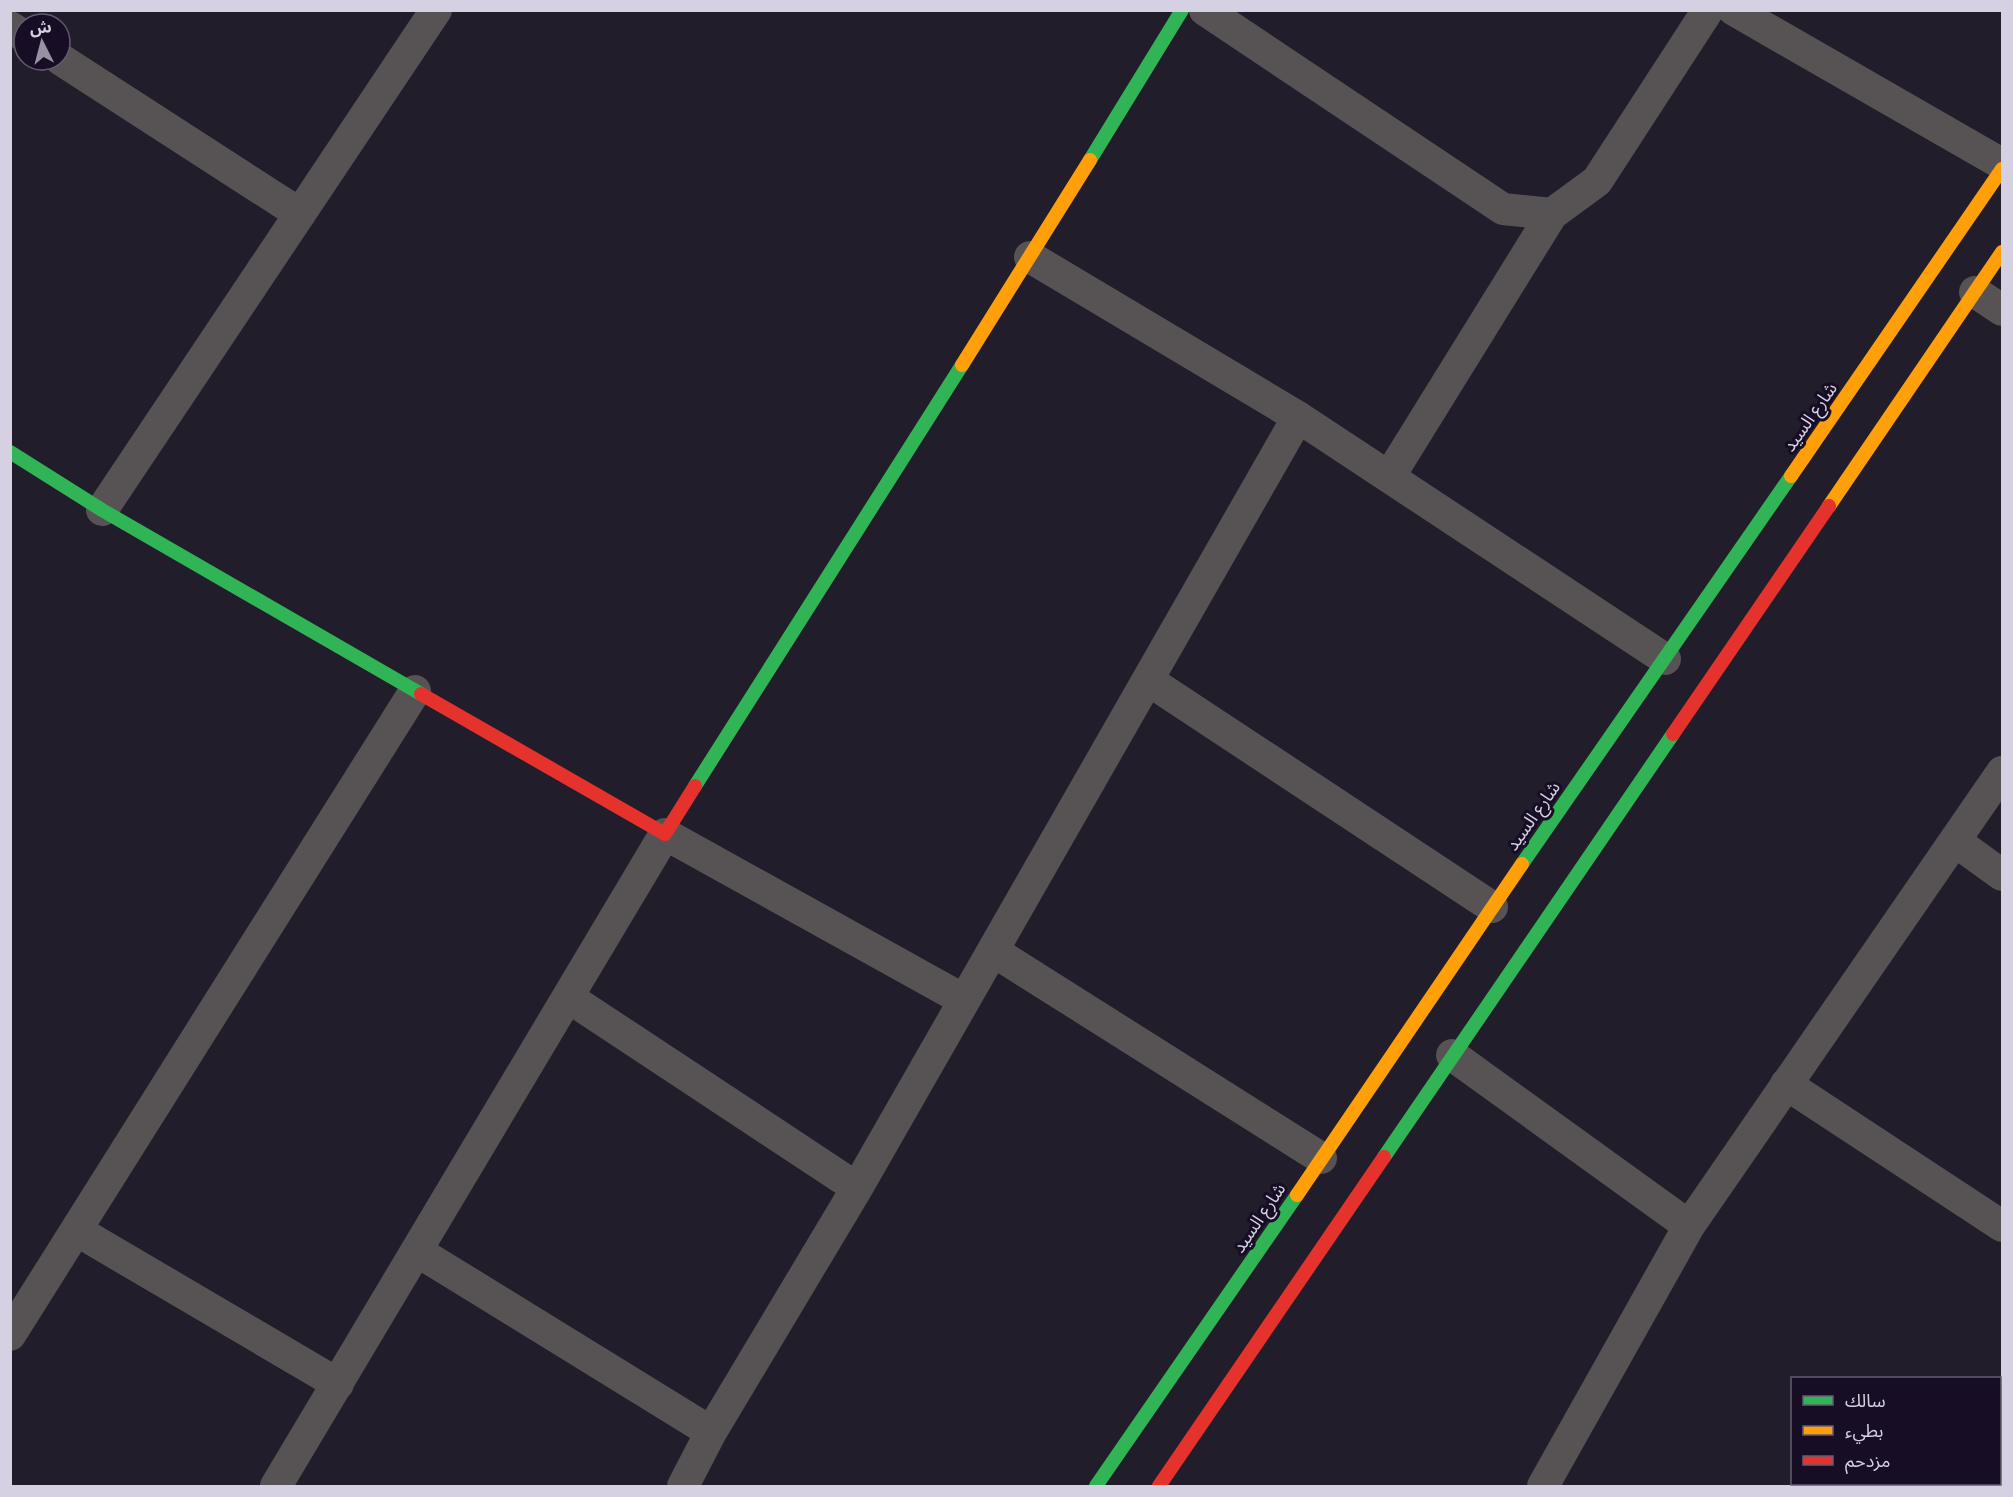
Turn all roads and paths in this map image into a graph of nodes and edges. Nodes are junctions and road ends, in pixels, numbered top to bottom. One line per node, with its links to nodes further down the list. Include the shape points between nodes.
1 (436, 10): 8 (street)
2 (1182, 10): 11 (street)
3 (1205, 10): 9 (street, via 1503,209)
4 (1708, 10): 9 (street, via 1597,181)
5 (1734, 10): 7 (street)
6 (72, 67): 8 (street)
7 (2002, 166): 18 (street, شارع السيد)
8 (300, 214): 17 (street)
9 (1552, 214): 16 (street)
10 (2002, 252): 12 (street)
11 (1030, 257): 14 (street); 22 (street)
12 (1975, 292): 13 (street); 29 (street)
13 (2002, 310)
14 (1298, 417): 16 (street); 19 (street)
15 (10, 452): 17 (street)
16 (1389, 477): 18 (street)
17 (102, 510): 20 (street)
18 (1665, 659): 25 (street, شارع السيد)
19 (1148, 680): 25 (street); 26 (street)
20 (415, 691): 22 (street); 35 (street)
21 (2002, 772): 23 (street)
22 (664, 834): 27 (street); 28 (street)
23 (1955, 841): 24 (street); 30 (street)
24 (2002, 875)
25 (1492, 907): 31 (street, شارع السيد)
26 (993, 951): 28 (street); 31 (street)
27 (568, 997): 32 (street); 36 (street)
28 (964, 1000): 32 (street)
29 (1452, 1055): 33 (street); 43 (street, via 1317,1244)
30 (1786, 1084): 33 (street); 34 (street)
31 (1321, 1158): 42 (street, شارع السيد, via 1284,1222)
32 (857, 1188): 39 (street)
33 (1689, 1226): 44 (street)
34 (2002, 1226)
35 (76, 1230): 37 (street); 38 (street)
36 (417, 1251): 38 (street); 39 (street)
37 (10, 1335)
38 (338, 1384): 40 (street)
39 (711, 1432): 41 (street)
40 (276, 1486)
41 (682, 1486)
42 (1096, 1486)
43 (1159, 1486)
44 (1543, 1486)

